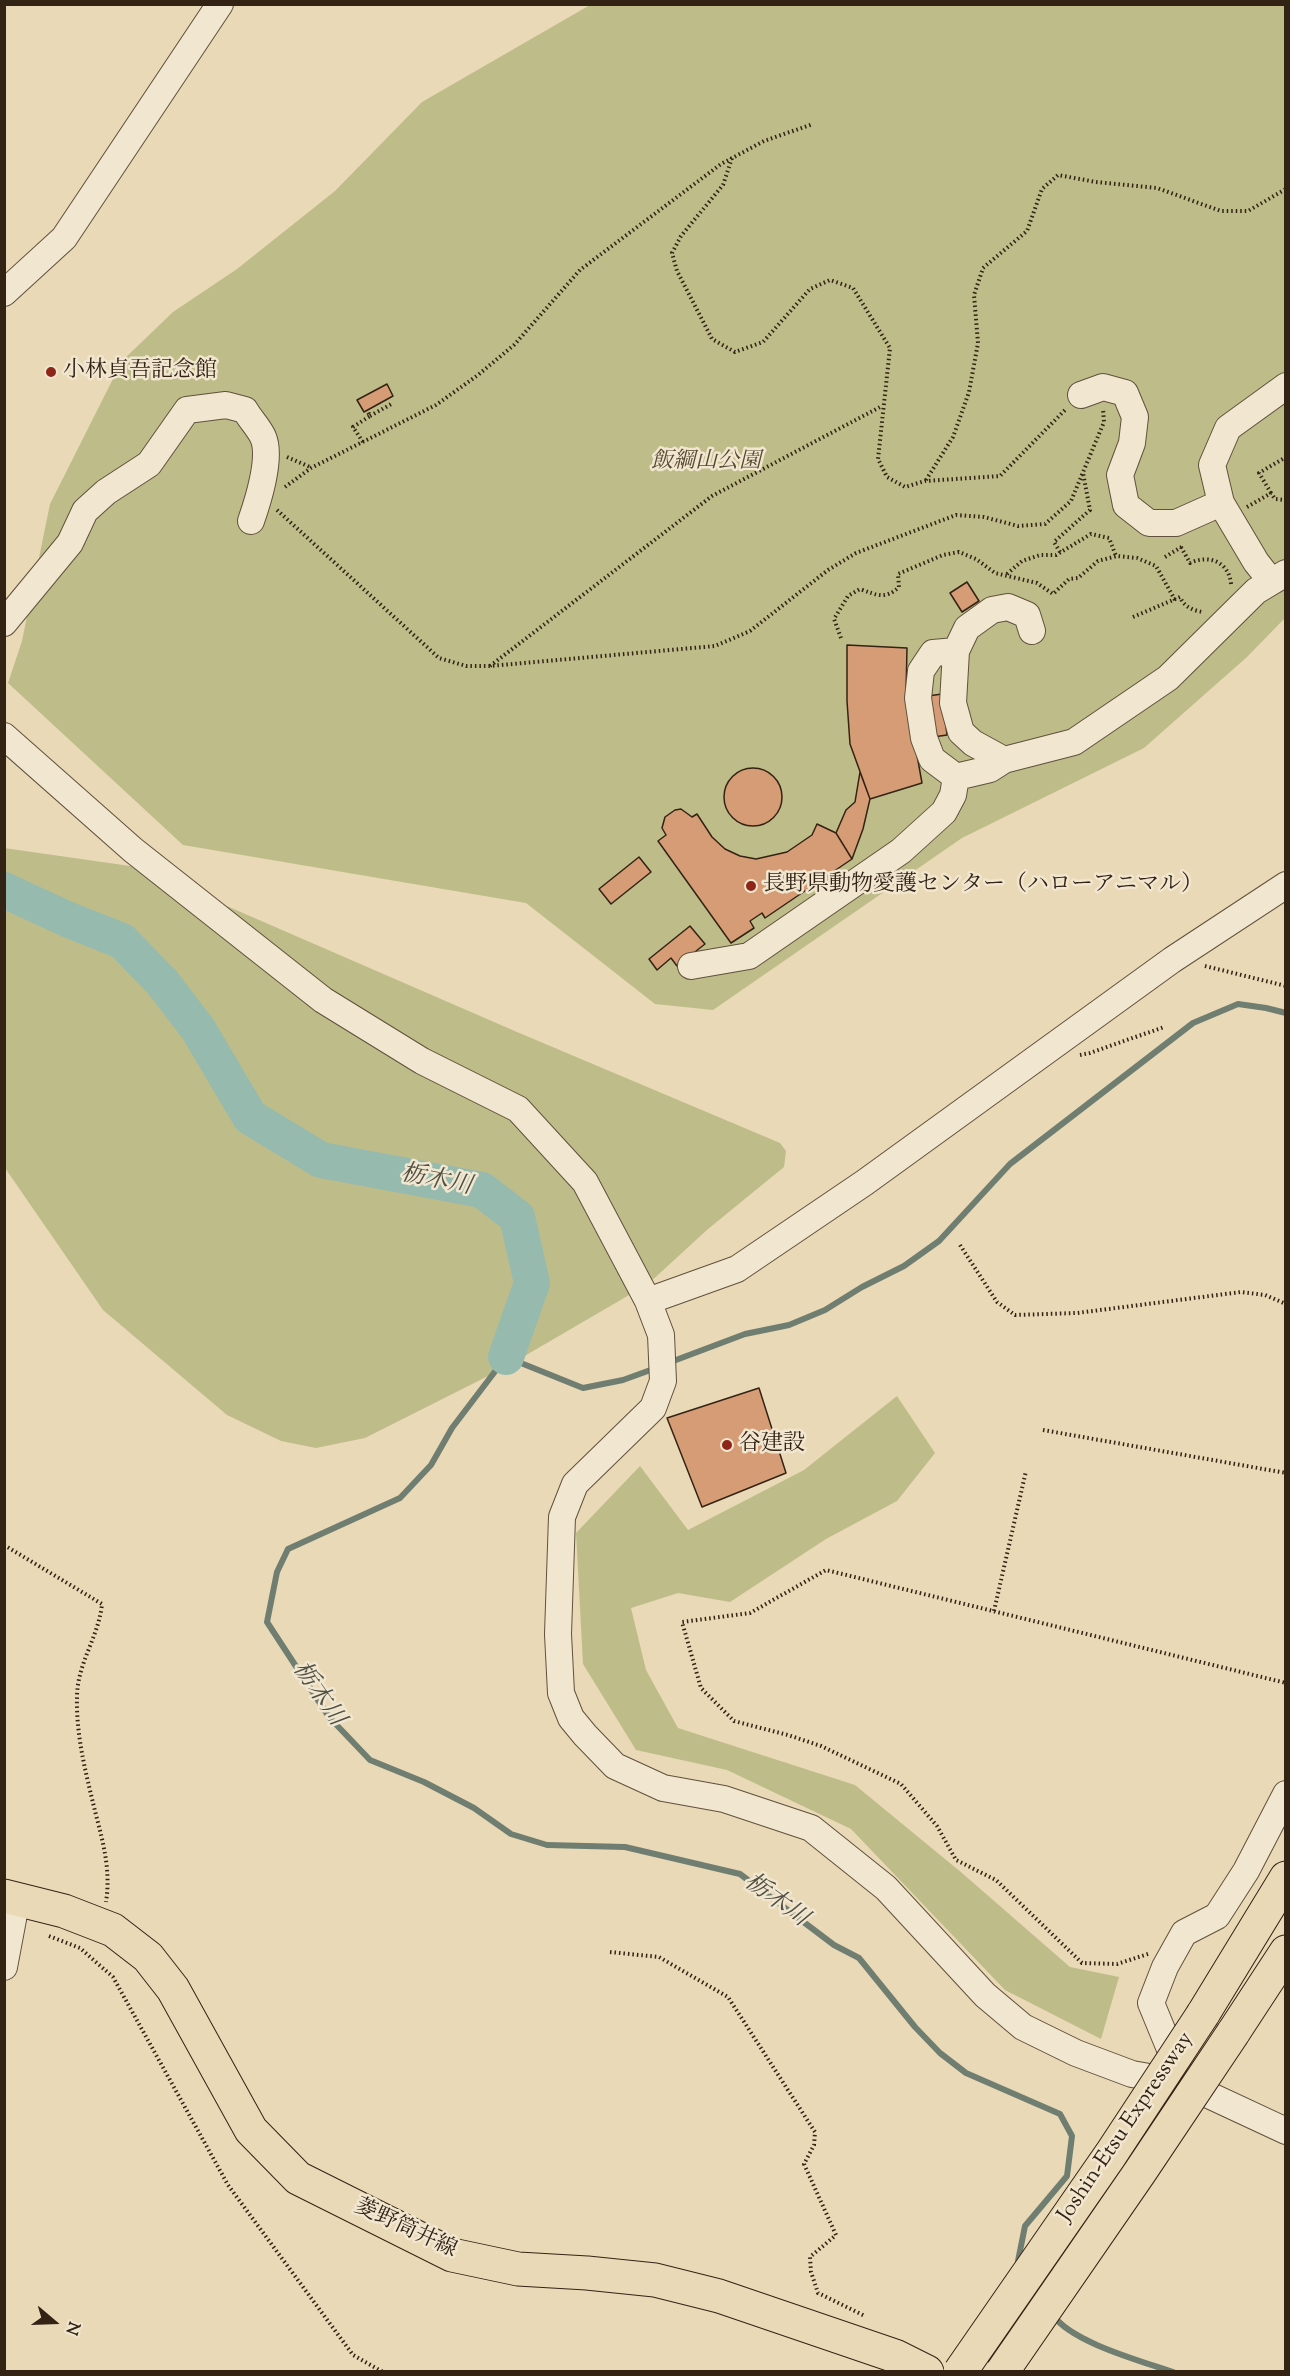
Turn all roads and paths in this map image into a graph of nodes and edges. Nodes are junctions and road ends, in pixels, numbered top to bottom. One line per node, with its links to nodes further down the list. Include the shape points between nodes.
1 (220, 4): 5 (street, via 64,238)
2 (813, 124): 3 (path, via 764,141)
3 (732, 158): 9 (path, via 723,185 672,253 677,271 712,339 735,352 763,342 810,289 830,280 853,288 890,348); 12 (path, via 580,270 514,345 478,375 436,405)
4 (1286, 189): 15 (path, via 1248,211 1221,211 1158,188 1058,175 1042,189 1027,231 982,268 974,295 978,343 969,392 953,437)
5 (4, 293)
6 (1286, 386): 20 (street, via 1228,428 1212,465)
7 (1092, 391): 14 (path, via 1104,422); 15 (path, via 1000,476); 20 (street, via 1125,393 1135,417 1132,443 1120,475 1126,505 1149,523 1176,523)
8 (393, 403): 11 (path)
9 (883, 405): 15 (path, via 878,459 887,477 905,487); 36 (path, via 712,496)
10 (367, 410): 11 (path)
11 (370, 416): 12 (path, via 353,427)
12 (363, 442): 16 (path, via 311,468)
13 (1286, 458): 17 (path, via 1259,473)
14 (1083, 472): 24 (path, via 1090,510 1054,542); 36 (path, via 1071,501 1045,524 1018,526 956,515 856,553 750,631 715,646)
15 (925, 481)
16 (284, 487)
17 (1271, 493): 18 (path); 19 (path, via 1275,499)
18 (1259, 499)
19 (1286, 500)
20 (1221, 503): 27 (street, via 1256,562)
21 (275, 508): 36 (path, via 439,658 466,666)
22 (251, 520): 32 (street, via 265,467 264,438 244,410 226,405 187,411 149,464 85,511 70,543)
23 (1181, 547): 28 (path, via 1190,562 1199,558 1221,563 1231,580)
24 (1060, 552): 25 (path, via 1090,534 1108,538); 26 (path, via 1022,561)
25 (1117, 556): 26 (path, via 1098,561 1053,594 1037,583); 29 (path, via 1137,558 1156,566)
26 (1006, 574): 34 (path, via 995,573 959,552 911,568 898,574 899,587 891,595 879,596 860,589 848,596 834,619)
27 (1278, 577): 38 (street, via 1256,591 1168,678 1074,742)
28 (1230, 590)
29 (1175, 600): 30 (path, via 1180,597 1190,608); 31 (path)
30 (1209, 612)
31 (1133, 617)
32 (4, 623)
33 (1032, 631): 35 (street, via 1027,615 1008,607 992,610 967,628)
34 (841, 638)
35 (956, 651): 38 (street, via 953,703 961,732); 39 (street, via 933,653 921,671 918,698 924,738 932,759)
36 (490, 666)
37 (4, 736): 47 (street, via 133,850 323,1000 422,1061 518,1109 585,1182)
38 (1004, 760): 39 (street, via 990,770)
39 (956, 777): 42 (street, via 944,812 901,851 749,956)
40 (1286, 885): 41 (street)
41 (1172, 960): 43 (path); 47 (street, via 864,1183 736,1269)
42 (691, 966)
43 (1286, 986)
44 (1164, 1027): 45 (path)
45 (1078, 1055)
46 (960, 1245): 48 (path, via 997,1302 1015,1315 1077,1312 1241,1292 1265,1295)
47 (648, 1301): 63 (street, via 661,1335 663,1382 653,1408 576,1484 562,1517 558,1634 561,1693 571,1719 615,1766 663,1788 724,1799 811,1828 886,1888 985,1995 1023,2027 1132,2074)
48 (1286, 1304)
49 (1043, 1430): 51 (path)
50 (1026, 1471): 53 (path)
51 (1286, 1473)
52 (4, 1545): 58 (path, via 102,1604 76,1696 82,1759 106,1857 109,1884)
53 (994, 1611): 54 (path); 62 (path, via 826,1570 750,1613 682,1622 701,1688 734,1721 821,1746 901,1785 937,1826 956,1860 996,1880 1082,1963 1117,1964 1151,1953)
54 (1286, 1683)
55 (1286, 1794): 62 (street, via 1246,1871 1217,1916 1184,1934)
56 (1286, 1878): 68 (main road, Joshin-Etsu Expressway, bridge, via 1111,2154)
57 (11, 1905): 58 (main road, 菱野筒井線, via 64,1911); 61 (street); 66 (path, via 80,1948 113,1977 228,2185 353,2355)
58 (102, 1926): 67 (main road, 菱野筒井線, via 148,1957 161,1973 251,2130 298,2178 452,2255 518,2269 655,2280 719,2296 895,2356)
59 (610, 1952): 65 (path, via 659,1957 728,1997 815,2132 814,2145 804,2164 836,2235 810,2257 818,2293)
60 (1286, 1952): 69 (main road, Joshin-Etsu Expressway, bridge)
61 (4, 1967)
62 (1164, 1967): 63 (street, via 1151,2003)
63 (1183, 2083): 64 (street)
64 (1286, 2131)
65 (866, 2317)
66 (383, 2372)
67 (927, 2372)
68 (960, 2372)
69 (1002, 2372)

